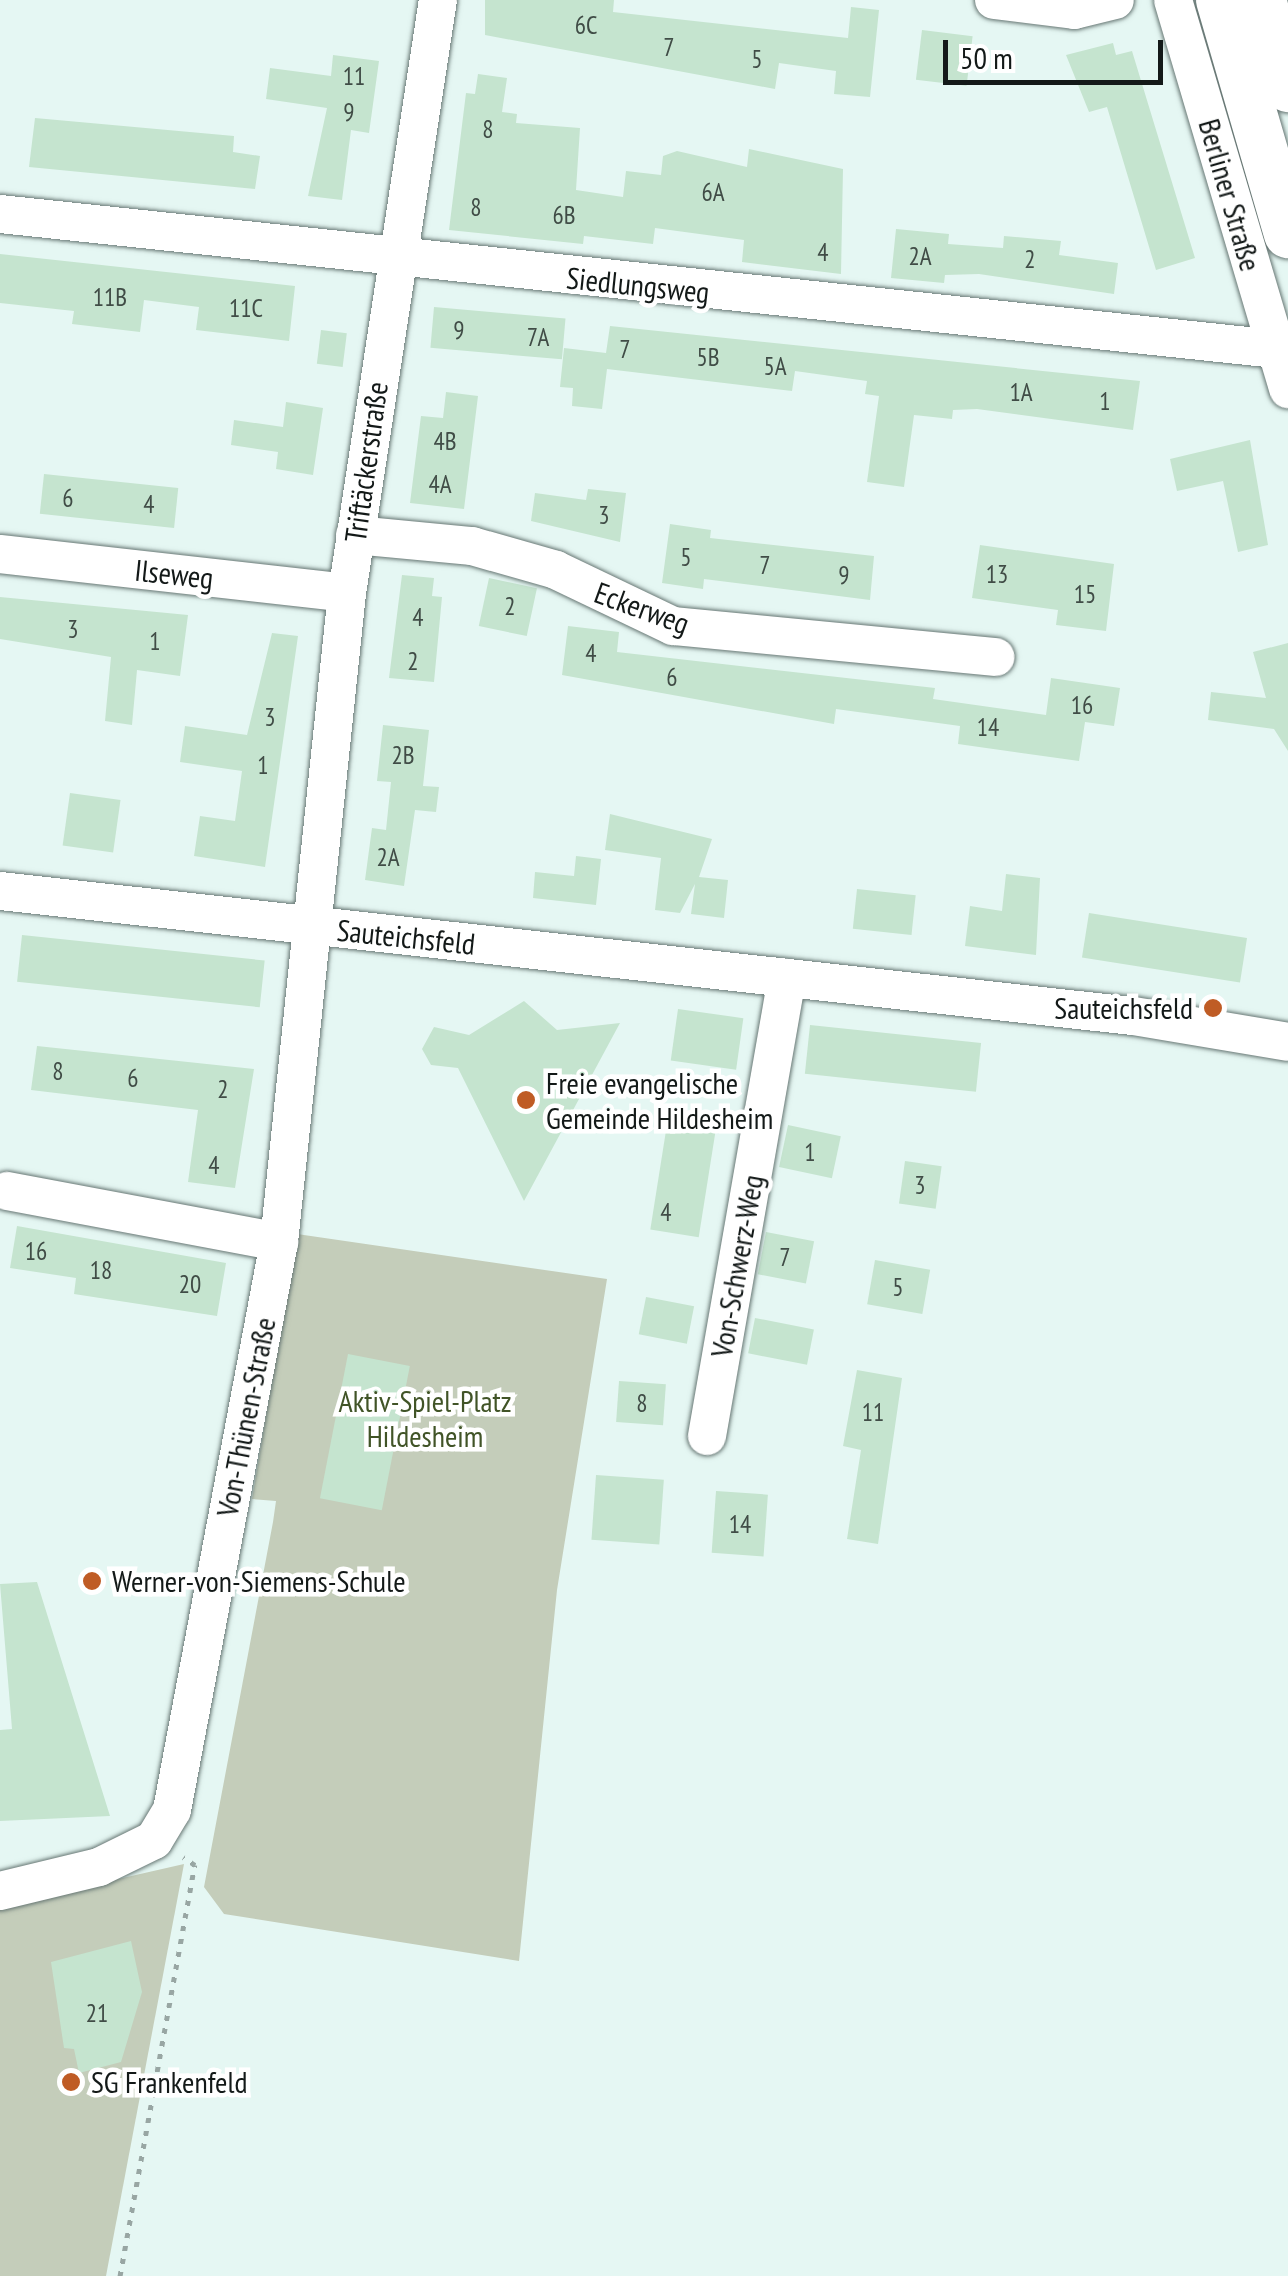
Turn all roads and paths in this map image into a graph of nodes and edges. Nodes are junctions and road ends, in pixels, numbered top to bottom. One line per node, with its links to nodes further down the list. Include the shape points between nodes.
1 (438, 0): 10 (street, Triftäckerstraße)
2 (994, 0): 3 (street, via 1074,10)
3 (1115, 0)
4 (1173, 0): 11 (street, Berliner Straße)
5 (1220, 0): 9 (main road)
6 (1262, 0): 7 (main road)
7 (1288, 88)
8 (0, 214): 10 (street, Siedlungsweg)
9 (1288, 234)
10 (396, 260): 11 (street, Siedlungsweg); 13 (street, Triftäckerstraße)
11 (1276, 349): 12 (street, Berliner Straße)
12 (1288, 390)
13 (355, 535): 15 (street, Triftäckerstraße); 16 (street, Eckerweg, via 472,546 556,570 673,626)
14 (0, 554): 15 (street, Ilseweg)
15 (347, 594): 18 (street, Triftäckerstraße)
16 (996, 656)
17 (0, 891): 18 (street, Sauteichsfeld)
18 (317, 927): 19 (street, Sauteichsfeld); 22 (street, Von-Thünen-Straße)
19 (787, 978): 20 (street, Sauteichsfeld); 23 (street, Von-Schwerz-Weg)
20 (1288, 1042)
21 (7, 1191): 22 (street)
22 (279, 1242): 24 (street, Von-Thünen-Straße, via 172,1810)
23 (707, 1436)
24 (154, 1840): 25 (street, via 99,1867); 26 (path, via 195,1865)
25 (0, 1891)
26 (120, 2276)

